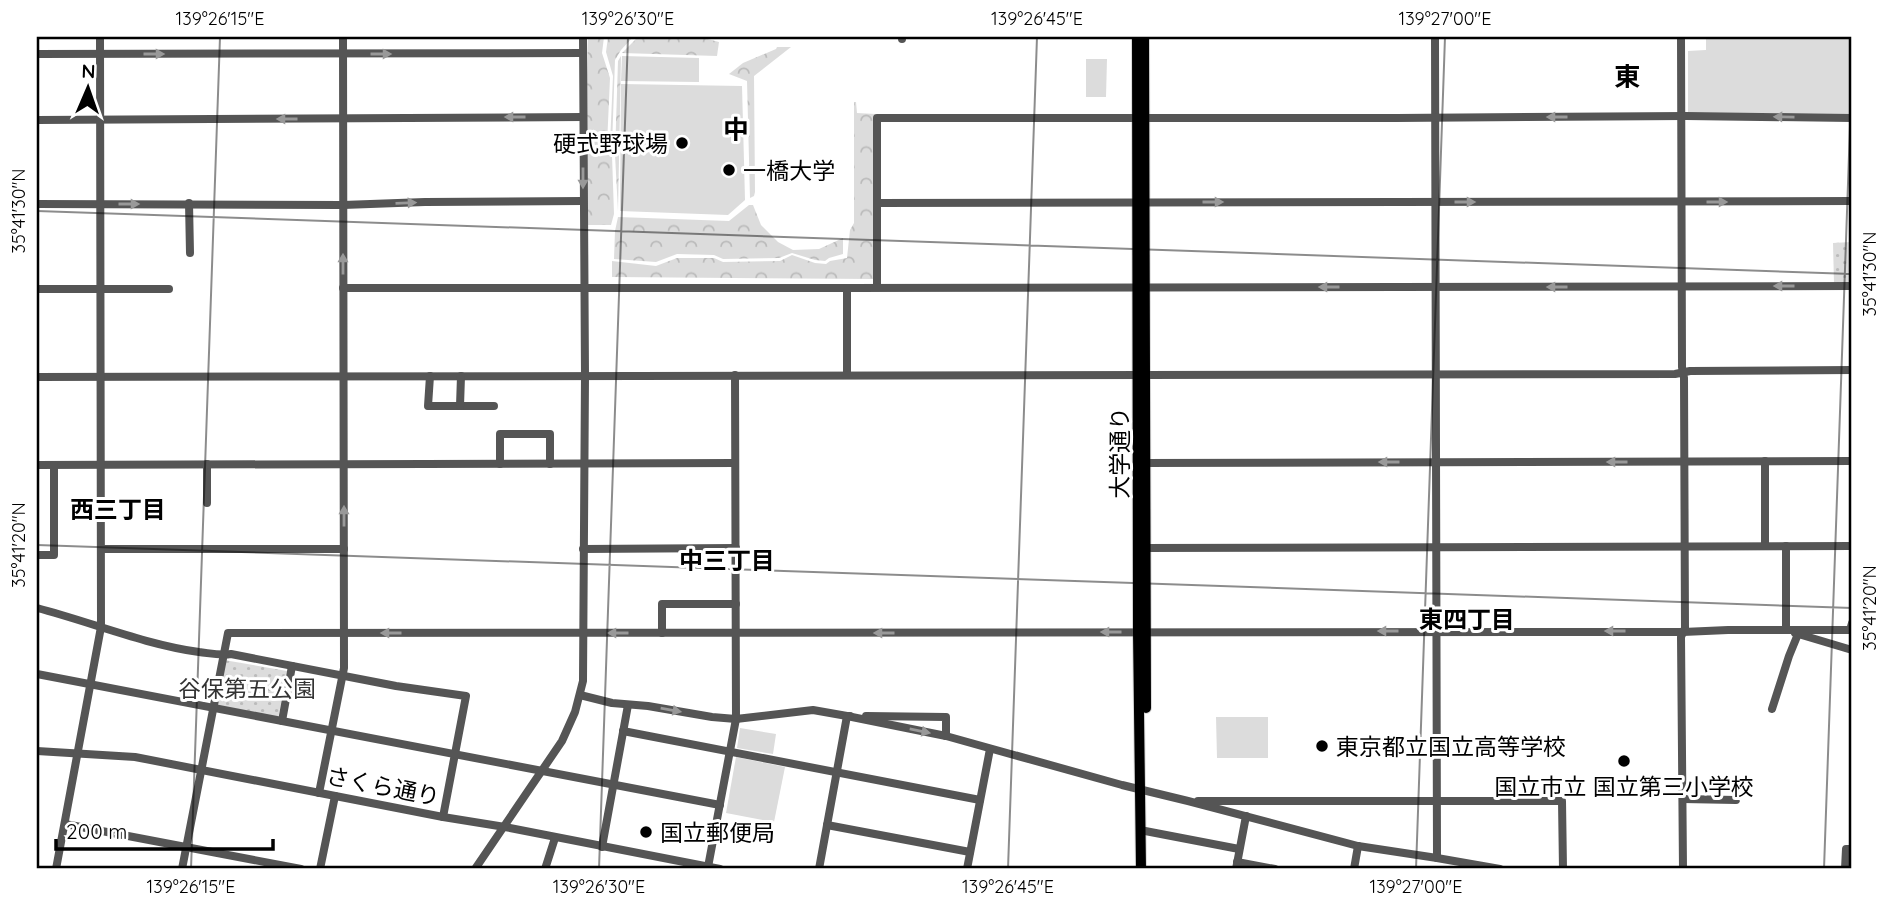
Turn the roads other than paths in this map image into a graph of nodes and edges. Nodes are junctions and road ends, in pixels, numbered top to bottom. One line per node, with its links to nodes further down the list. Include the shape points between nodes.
1 (100, 37): 10 (street)
2 (343, 37): 11 (street)
3 (583, 37): 8 (street)
4 (1137, 37): 14 (main road, 大学通り)
5 (1144, 37): 14 (main road, 大学通り)
6 (1436, 37): 15 (street)
7 (1681, 37): 13 (street)
8 (583, 53): 11 (street, one-way to 8); 12 (street)
9 (37, 54): 10 (street)
10 (100, 54): 11 (street, one-way to 11); 17 (street)
11 (343, 54): 18 (street)
12 (583, 117): 18 (street, one-way to 18); 20 (street, one-way to 20)
13 (1681, 117): 15 (street, one-way to 15); 16 (street, one-way to 13); 24 (street)
14 (1140, 118): 15 (street); 22 (street, via 877,118); 26 (main road, 大学通り)
15 (1436, 118): 23 (street)
16 (1852, 118)
17 (100, 119): 18 (street, one-way to 17); 19 (street); 28 (street)
18 (343, 119): 29 (street)
19 (37, 120)
20 (583, 201): 29 (street, one-way to 20); 35 (street)
21 (1852, 201): 24 (street, one-way to 21)
22 (877, 202): 26 (street); 37 (street)
23 (1436, 202): 24 (street, one-way to 24); 26 (street, one-way to 23); 32 (street)
24 (1681, 202): 33 (street)
25 (189, 203): 28 (street, one-way to 25); 29 (street); 30 (street)
26 (1141, 203): 38 (main road, 大学通り)
27 (37, 204): 28 (street)
28 (101, 204): 40 (street)
29 (343, 205): 34 (street, one-way to 29)
30 (190, 253)
31 (1852, 286): 33 (street, one-way to 33)
32 (1436, 287): 33 (street, one-way to 32); 38 (street, one-way to 38); 44 (street)
33 (1682, 287): 43 (street)
34 (343, 288): 35 (street); 53 (street)
35 (585, 288): 36 (street); 50 (street)
36 (847, 288): 37 (street); 46 (street)
37 (877, 288): 38 (street)
38 (1141, 288): 47 (main road, 大学通り)
39 (37, 289): 40 (street)
40 (101, 289): 41 (street); 52 (street)
41 (169, 289)
42 (1852, 370): 43 (street)
43 (1682, 372): 44 (street); 56 (street)
44 (1437, 374): 47 (street); 59 (street)
45 (735, 375): 46 (street); 50 (street); 60 (street)
46 (847, 375): 47 (street)
47 (1141, 375): 61 (main road, 大学通り)
48 (429, 376): 49 (street); 53 (street); 54 (street, via 428,406)
49 (461, 376): 50 (street); 54 (street)
50 (585, 376): 66 (street)
51 (37, 377): 52 (street)
52 (101, 377): 53 (street); 69 (street)
53 (343, 377): 63 (street)
54 (460, 406): 55 (street)
55 (494, 406)
56 (1685, 461): 57 (street); 59 (street, one-way to 59); 71 (street)
57 (1765, 461): 58 (street); 72 (street)
58 (1852, 461)
59 (1436, 462): 61 (street, one-way to 61); 75 (street)
60 (736, 463): 66 (street); 76 (street)
61 (1141, 463): 77 (main road, 大学通り)
62 (207, 464): 63 (street); 69 (street); 70 (street)
63 (343, 464): 64 (street); 79 (street, one-way to 63)
64 (499, 464): 65 (street); 65 (street, via 500,434 550,434)
65 (550, 464): 66 (street)
66 (584, 464): 80 (street)
67 (37, 465): 68 (street)
68 (54, 465): 69 (street); 81 (street, via 54,555)
69 (101, 465): 78 (street)
70 (207, 503)
71 (1685, 546): 72 (street); 75 (street); 89 (street)
72 (1765, 546): 73 (street)
73 (1786, 546): 74 (street); 86 (street)
74 (1852, 546)
75 (1437, 547): 77 (street); 87 (street)
76 (736, 548): 80 (street); 82 (street)
77 (1142, 548): 88 (main road, 大学通り)
78 (102, 549): 79 (street); 85 (street)
79 (344, 549): 93 (street)
80 (583, 549): 90 (street)
81 (37, 555)
82 (736, 604): 91 (street, via 662,604); 92 (street)
83 (37, 608): 85 (street)
84 (1852, 623): 86 (street, via 1850,630)
85 (101, 627): 96 (street); 100 (street)
86 (1786, 630): 89 (street); 94 (street)
87 (1437, 631): 88 (street, one-way to 88); 89 (street, one-way to 87); 125 (street)
88 (1142, 632): 92 (street, one-way to 92); 120 (main road, 大学通り)
89 (1683, 632): 123 (street)
90 (584, 633): 91 (street, one-way to 90); 93 (street, one-way to 93); 101 (street)
91 (662, 633): 92 (street)
92 (735, 633): 106 (street)
93 (344, 634): 96 (street, via 228,633); 99 (street)
94 (1798, 634): 95 (street); 104 (street)
95 (1852, 650)
96 (224, 656): 97 (street); 103 (street)
97 (292, 666): 99 (street); 107 (street)
98 (37, 674): 100 (street)
99 (342, 676): 108 (street); 115 (street, via 466,696)
100 (90, 684): 103 (street); 113 (street)
101 (580, 695): 102 (street); 117 (street, via 569,726)
102 (628, 705): 106 (street, one-way to 106); 109 (street)
103 (212, 707): 107 (street); 116 (street)
104 (1773, 709)
105 (847, 716): 106 (street, via 813,710); 110 (street, one-way to 110); 110 (street, via 946,717); 118 (street)
106 (736, 719): 114 (street)
107 (282, 721): 108 (street)
108 (331, 730): 115 (street); 121 (street)
109 (623, 731): 114 (street); 119 (street)
110 (946, 736): 111 (street)
111 (990, 749): 120 (street); 124 (street)
112 (37, 751): 113 (street, さくら通り)
113 (78, 752): 116 (street, さくら通り); 131 (street)
114 (730, 752): 118 (street); 128 (street)
115 (455, 754): 117 (street); 130 (street)
116 (200, 770): 121 (street, さくら通り); 137 (street)
117 (542, 771): 119 (street); 133 (street)
118 (837, 772): 124 (street); 132 (street)
119 (613, 785): 128 (street); 138 (street)
120 (1143, 790): 127 (street); 134 (main road, 大学通り)
121 (319, 793): 122 (street, さくら通り)
122 (335, 796): 130 (street, さくら通り); 148 (street)
123 (1683, 799): 126 (street); 160 (street)
124 (980, 800): 141 (street)
125 (1437, 800): 127 (street); 142 (street); 159 (street, via 1562,801)
126 (1736, 800)
127 (1188, 801): 129 (street)
128 (720, 805): 144 (street)
129 (1246, 816): 136 (street); 139 (street)
130 (443, 817): 133 (street, さくら通り)
131 (65, 824): 137 (street); 145 (street)
132 (827, 825): 141 (street); 152 (street)
133 (505, 827): 135 (street, さくら通り); 149 (street)
134 (1143, 831): 139 (street); 154 (main road, 大学通り); 155 (main road, 大学通り)
135 (555, 838): 138 (street, さくら通り); 150 (street)
136 (1358, 846): 142 (street); 157 (street)
137 (186, 847): 146 (street); 147 (street)
138 (602, 847): 144 (street, さくら通り)
139 (1239, 849): 143 (street)
140 (1852, 849): 161 (street, via 1846,849)
141 (970, 852): 153 (street)
142 (1437, 858): 158 (street)
143 (1236, 866): 156 (street)
144 (708, 867): 151 (street, さくら通り)
145 (56, 869)
146 (182, 869)
147 (301, 869)
148 (320, 869)
149 (475, 869)
150 (545, 869)
151 (720, 869)
152 (819, 869)
153 (967, 869)
154 (1140, 869)
155 (1147, 869)
156 (1275, 869)
157 (1354, 869)
158 (1500, 869)
159 (1563, 869)
160 (1683, 869)
161 (1845, 869)

